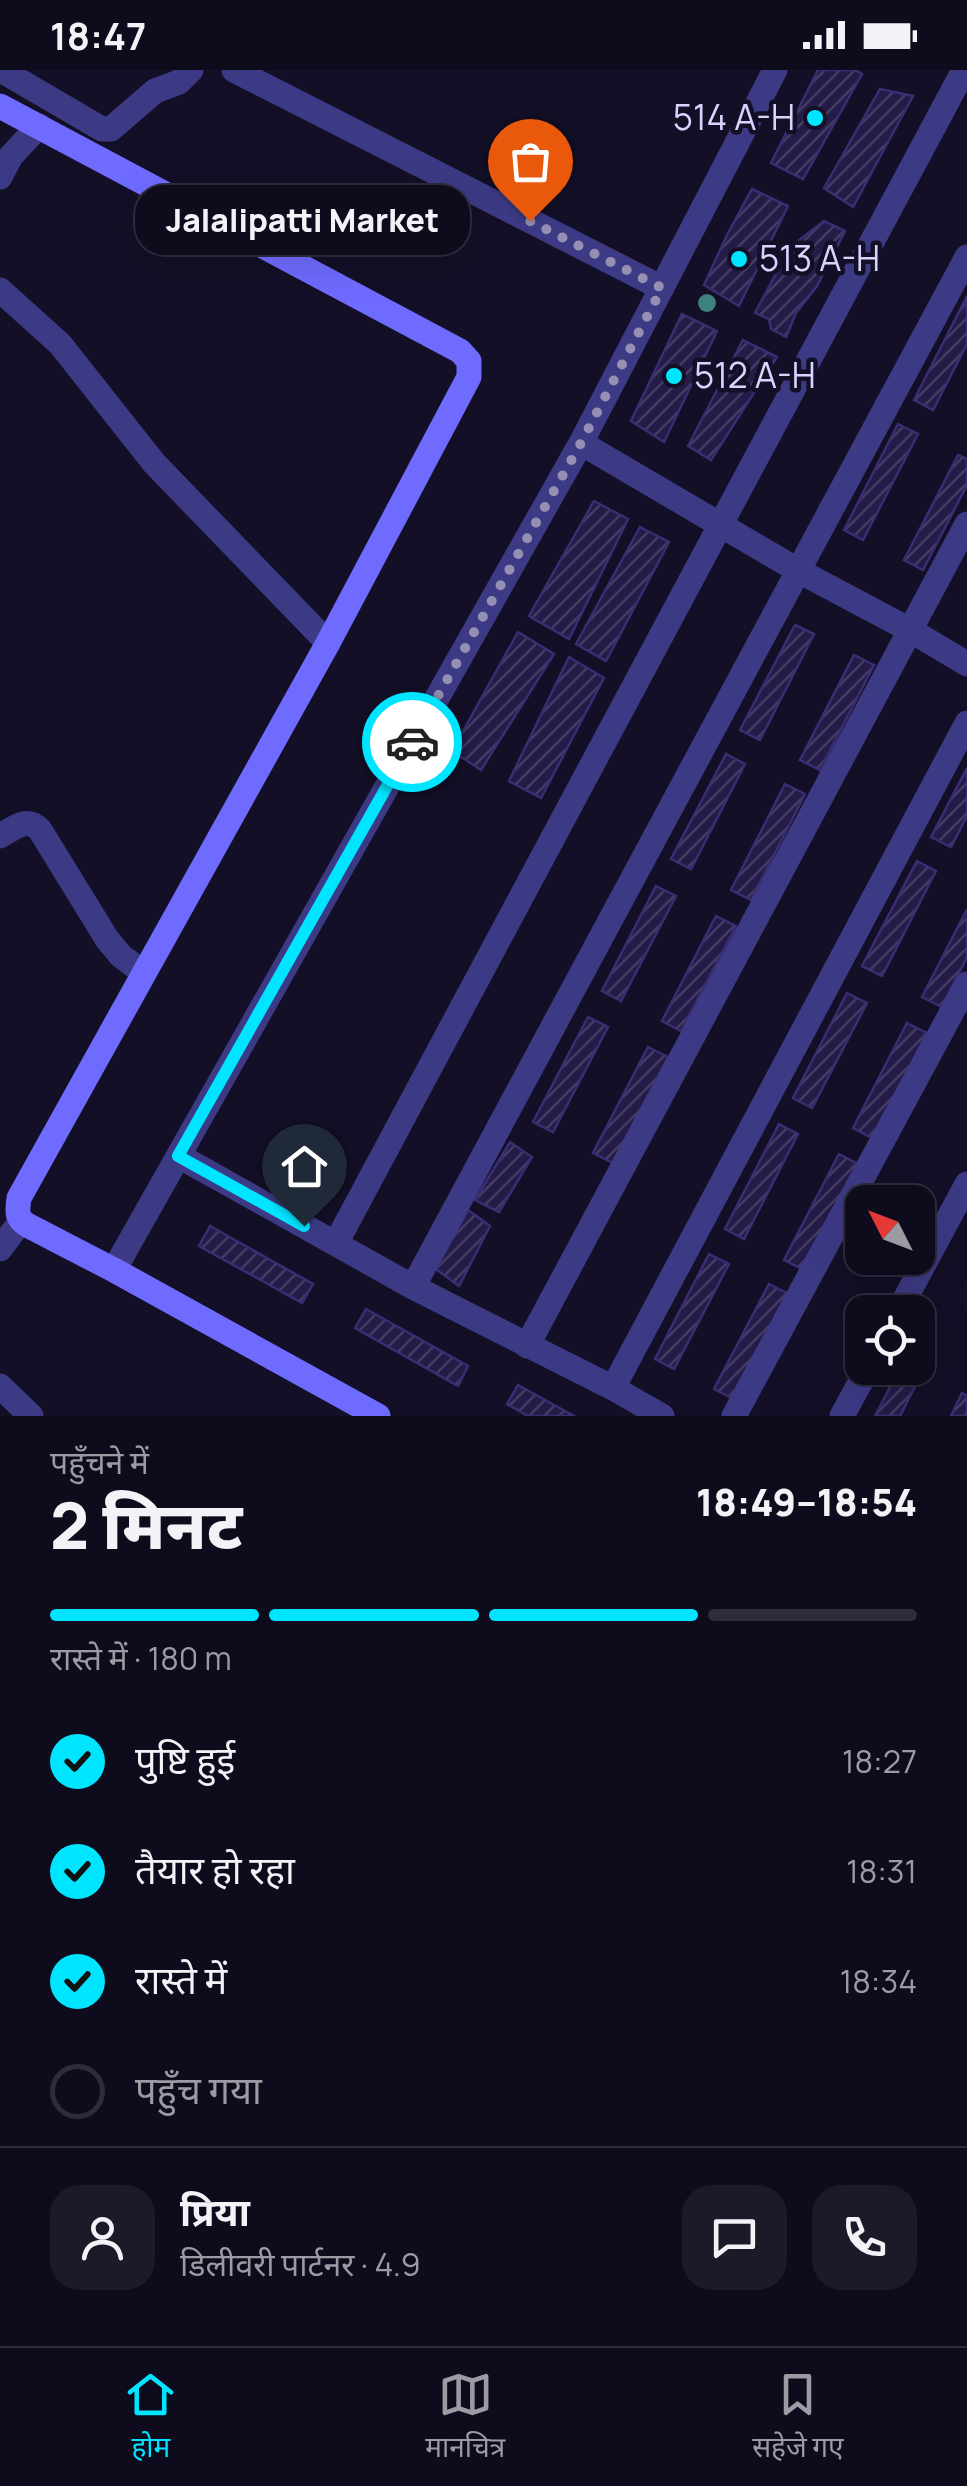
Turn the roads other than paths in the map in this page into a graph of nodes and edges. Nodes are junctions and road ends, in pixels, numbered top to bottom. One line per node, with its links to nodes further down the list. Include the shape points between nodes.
1 (1, 70): 2 (street, via 111,129)
2 (192, 70)
3 (234, 70): 10 (street)
4 (775, 70): 10 (street)
5 (964, 70): 14 (street)
6 (0, 106): 7 (street)
7 (39, 126): 8 (street); 17 (street, via 469,361 469,377)
8 (0, 177)
9 (967, 256): 15 (street)
10 (662, 288): 12 (street)
11 (0, 290): 17 (street, via 60,344 154,463)
12 (581, 443): 14 (street); 23 (street)
13 (967, 524): 16 (street)
14 (720, 525): 15 (street); 26 (street)
15 (800, 572): 16 (street); 29 (street)
16 (910, 630): 18 (street); 31 (street)
17 (328, 643): 21 (street)
18 (967, 664)
19 (967, 723): 34 (street)
20 (0, 836): 21 (street, via 34,824 107,939)
21 (144, 973): 25 (street, via 19,1198)
22 (967, 984): 38 (street)
23 (178, 1156): 26 (street); 28 (street)
24 (967, 1184): 30 (street)
25 (20, 1222): 27 (street); 28 (street)
26 (336, 1243): 29 (street)
27 (0, 1248)
28 (114, 1270): 36 (street)
29 (413, 1287): 31 (street)
30 (907, 1295)
31 (527, 1346): 34 (street)
32 (859, 1385): 39 (street)
33 (0, 1386): 35 (street)
34 (613, 1388): 37 (street)
35 (31, 1416)
36 (378, 1416)
37 (662, 1416)
38 (734, 1416)
39 (842, 1416)

